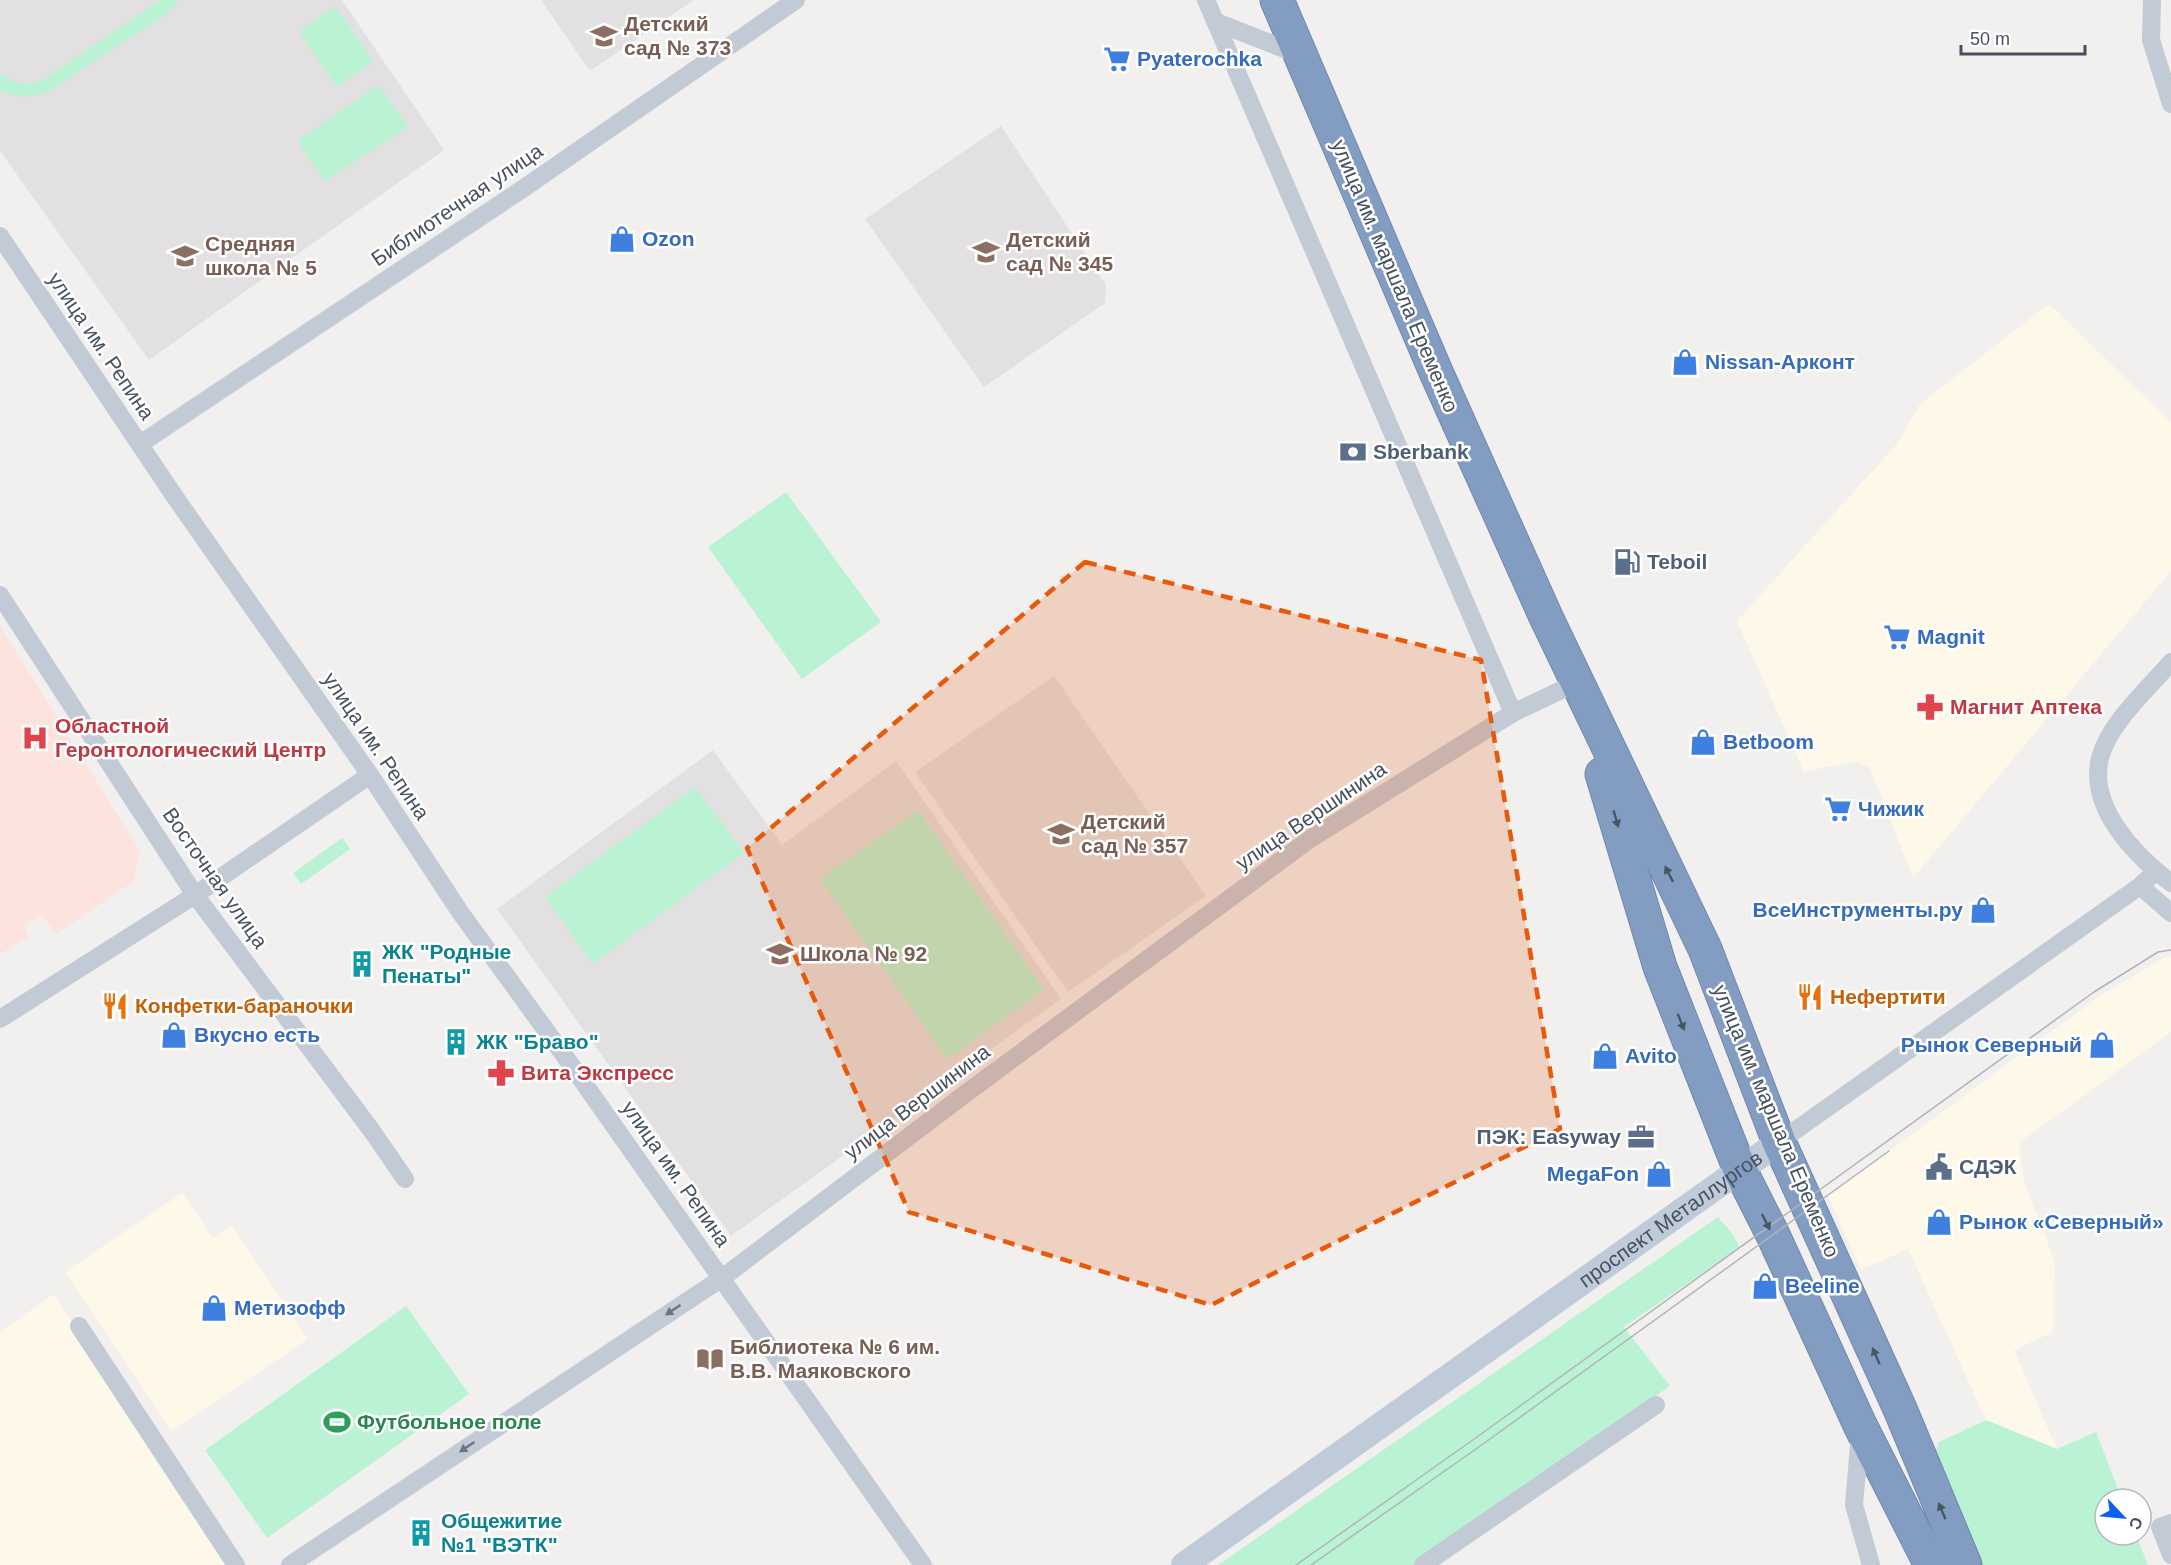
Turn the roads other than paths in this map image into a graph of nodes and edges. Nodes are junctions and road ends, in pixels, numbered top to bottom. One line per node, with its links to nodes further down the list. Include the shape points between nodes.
1 (796, 0): 9 (street, Библиотечная улица, via 521,190)
2 (1206, 0): 5 (street)
3 (1277, 0): 6 (highway, улица им. маршала Еременко)
4 (2152, 0): 7 (street, via 2151,40)
5 (1216, 22): 6 (street); 13 (street)
6 (1300, 55): 12 (highway, улица им. маршала Еременко, via 1436,372)
7 (2171, 104)
8 (0, 236): 9 (street, улица им. Репина)
9 (140, 444): 14 (street, улица им. Репина)
10 (0, 595): 18 (street, Восточная улица)
11 (2171, 662): 15 (street, via 2122,718 2100,758 2098,787 2112,820)
12 (1576, 683): 13 (street, улица Вершинина); 20 (highway, улица им. маршала Еременко, one-way to 12); 21 (highway, улица им. маршала Еременко, one-way to 21)
13 (1513, 714): 26 (street, улица Вершинина, via 1310,839)
14 (370, 775): 18 (street); 26 (street, улица им. Репина, via 460,912)
15 (2156, 871): 16 (street); 17 (street, проспект Металлургов)
16 (2171, 883)
17 (2140, 886): 19 (street); 23 (street, проспект Металлургов)
18 (195, 895): 22 (street); 25 (street, Восточная улица)
19 (2171, 913)
20 (1705, 949): 21 (highway, via 1688,947 1670,954); 23 (highway, улица им. маршала Еременко)
21 (1660, 967): 24 (highway, улица им. маршала Еременко, one-way to 24)
22 (0, 1019)
23 (1779, 1142): 24 (main road, проспект Металлургов); 29 (highway, улица им. маршала Еременко, one-way to 23)
24 (1740, 1170): 30 (highway, улица им. маршала Еременко, one-way to 30); 36 (main road, проспект Металлургов)
25 (405, 1179)
26 (722, 1278): 34 (street, улица Вершинина, one-way to 34); 35 (street, улица им. Репина)
27 (79, 1326): 33 (street)
28 (1656, 1405): 37 (street)
29 (1900, 1409): 30 (highway, via 1891,1420 1876,1428); 40 (highway, улица им. маршала Еременко, one-way to 29)
30 (1860, 1425): 38 (street, via 1854,1506); 39 (highway, улица им. маршала Еременко)
31 (2165, 1525): 32 (street)
32 (2171, 1555)
33 (236, 1565)
34 (290, 1565)
35 (923, 1565)
36 (1184, 1565)
37 (1423, 1565)
38 (1871, 1565)
39 (1931, 1565)
40 (1965, 1565)

